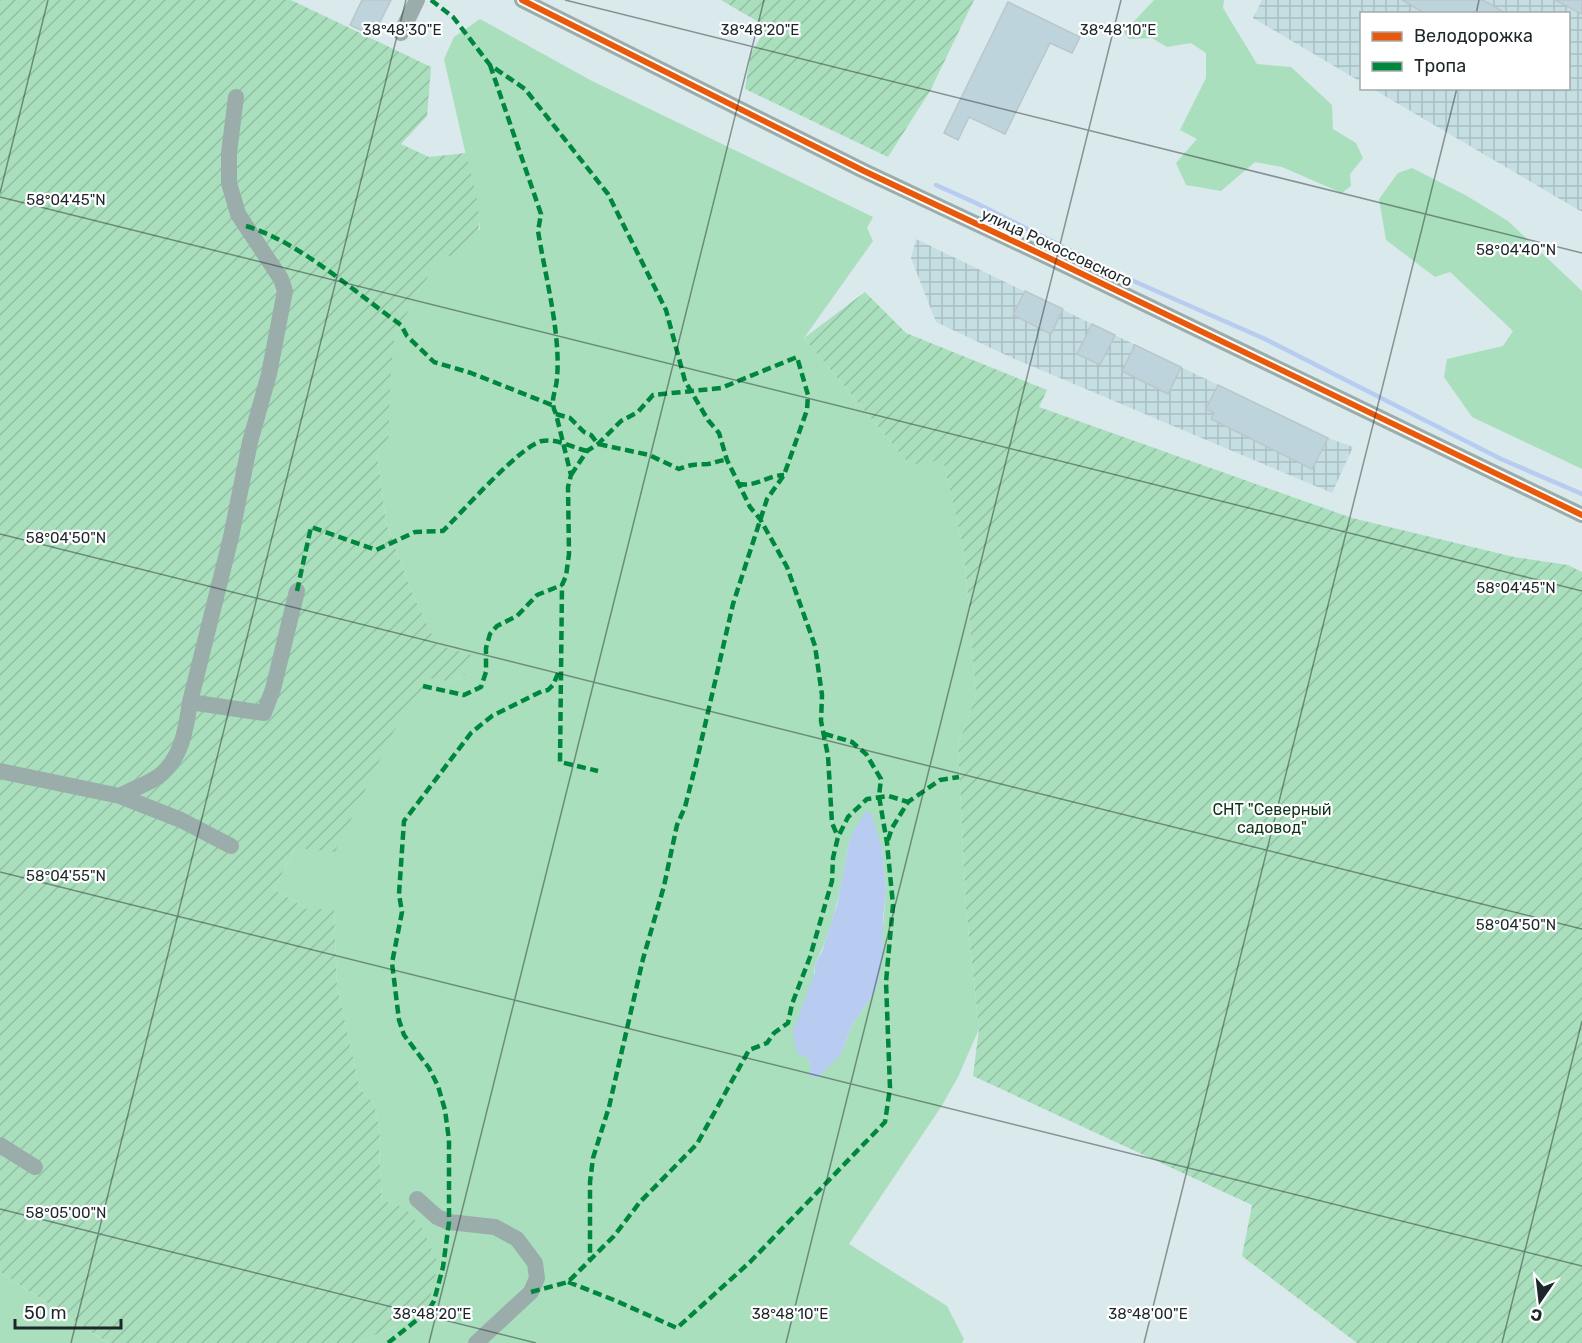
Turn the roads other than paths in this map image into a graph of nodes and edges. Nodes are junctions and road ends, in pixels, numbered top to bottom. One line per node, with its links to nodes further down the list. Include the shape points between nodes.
1 (417, 0): 3 (street)
2 (522, 0): 5 (street, улица Рокоссовского, via 864,171)
3 (401, 33)
4 (236, 97): 7 (street, via 229,153 230,183 238,214 285,291 269,374)
5 (1582, 515)
6 (297, 591): 7 (street, via 264,713)
7 (190, 702): 9 (street, via 186,729 173,761 158,776)
8 (0, 771): 9 (street)
9 (120, 796): 10 (street, via 181,820)
10 (231, 846)
11 (0, 1145): 12 (street)
12 (35, 1167)
13 (417, 1199): 14 (street, via 449,1222 495,1227 517,1239 536,1263 537,1278 531,1292)
14 (476, 1343)

